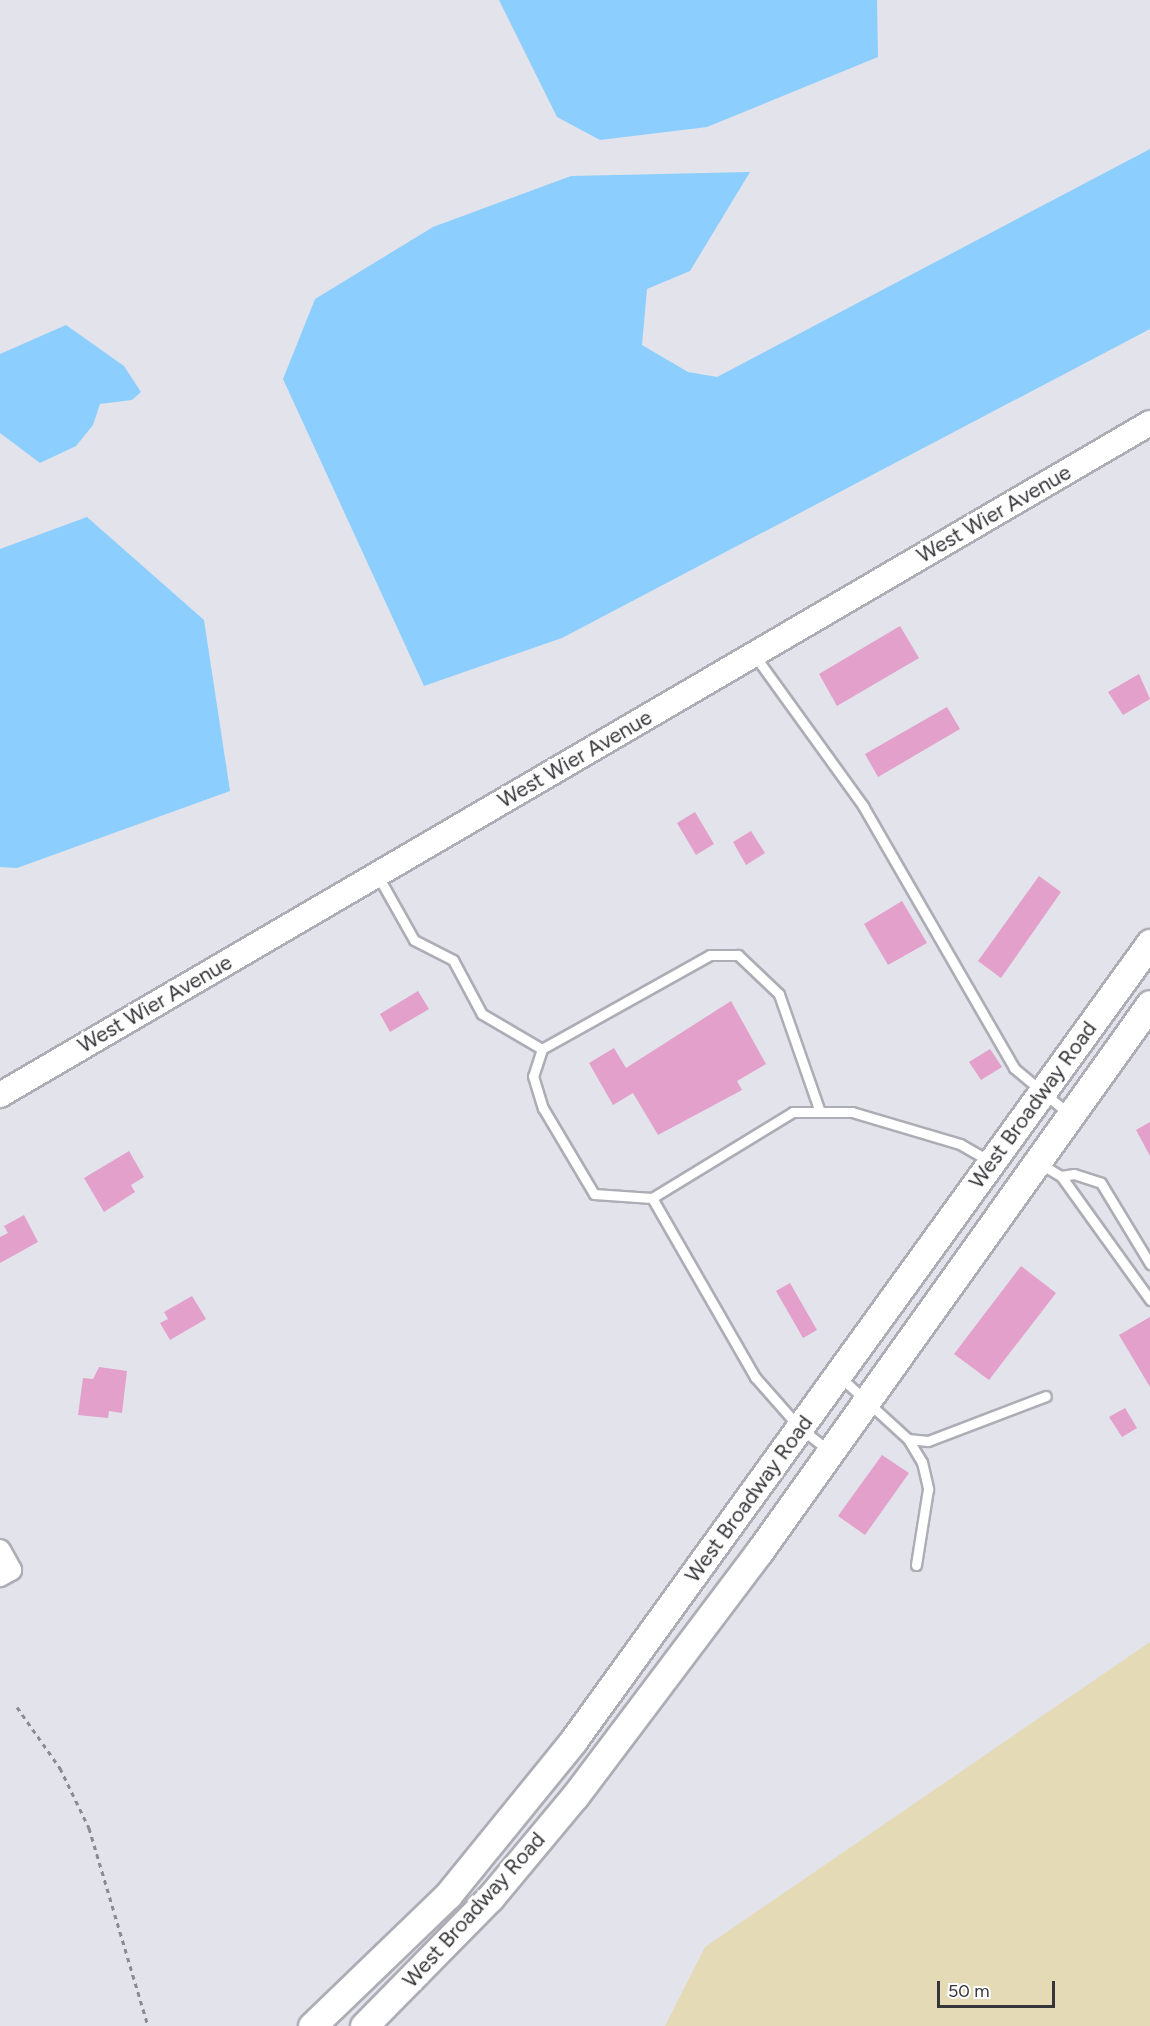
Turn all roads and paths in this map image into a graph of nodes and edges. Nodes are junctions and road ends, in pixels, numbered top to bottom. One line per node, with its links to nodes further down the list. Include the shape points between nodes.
1 (1150, 423): 2 (street, West Wier Avenue)
2 (753, 654): 3 (street, West Wier Avenue); 7 (lane, via 863,806 1014,1068)
3 (377, 874): 6 (lane, via 414,940 453,960 482,1014); 8 (street, West Wier Avenue)
4 (1150, 943): 7 (main road, West Broadway Road)
5 (1150, 1004): 10 (main road, West Broadway Road)
6 (542, 1049): 9 (lane, via 710,955 738,955 779,994); 14 (lane, via 533,1076 543,1108 594,1194)
7 (1042, 1091): 10 (lane); 12 (main road, West Broadway Road)
8 (0, 1095)
9 (820, 1112): 12 (lane, via 852,1112 960,1144); 14 (lane, via 793,1112)
10 (1071, 1115): 11 (main road, West Broadway Road)
11 (1037, 1161): 13 (lane); 19 (main road, West Broadway Road)
12 (991, 1162): 17 (main road, West Broadway Road)
13 (1060, 1176): 15 (lane, via 1074,1174 1101,1183); 16 (lane)
14 (652, 1198): 20 (lane, via 755,1377)
15 (1150, 1264)
16 (1150, 1300)
17 (838, 1375): 19 (lane); 20 (main road, West Broadway Road)
18 (1046, 1396): 21 (lane, via 928,1441)
19 (866, 1399): 21 (lane); 22 (main road, West Broadway Road)
20 (800, 1428): 22 (lane); 27 (main road, West Broadway Road)
21 (908, 1439): 24 (lane, via 922,1462 928,1489)
22 (828, 1450): 28 (main road, West Broadway Road, via 759,1552)
23 (0, 1550): 25 (street)
24 (916, 1565)
25 (6, 1573)
26 (17, 1707): 29 (path, via 60,1768 89,1828)
27 (555, 1764): 28 (main road); 30 (main road, West Broadway Road, via 440,1903)
28 (582, 1786): 31 (main road, West Broadway Road, via 490,1898)
29 (148, 2026)
30 (312, 2026)
31 (364, 2026)

